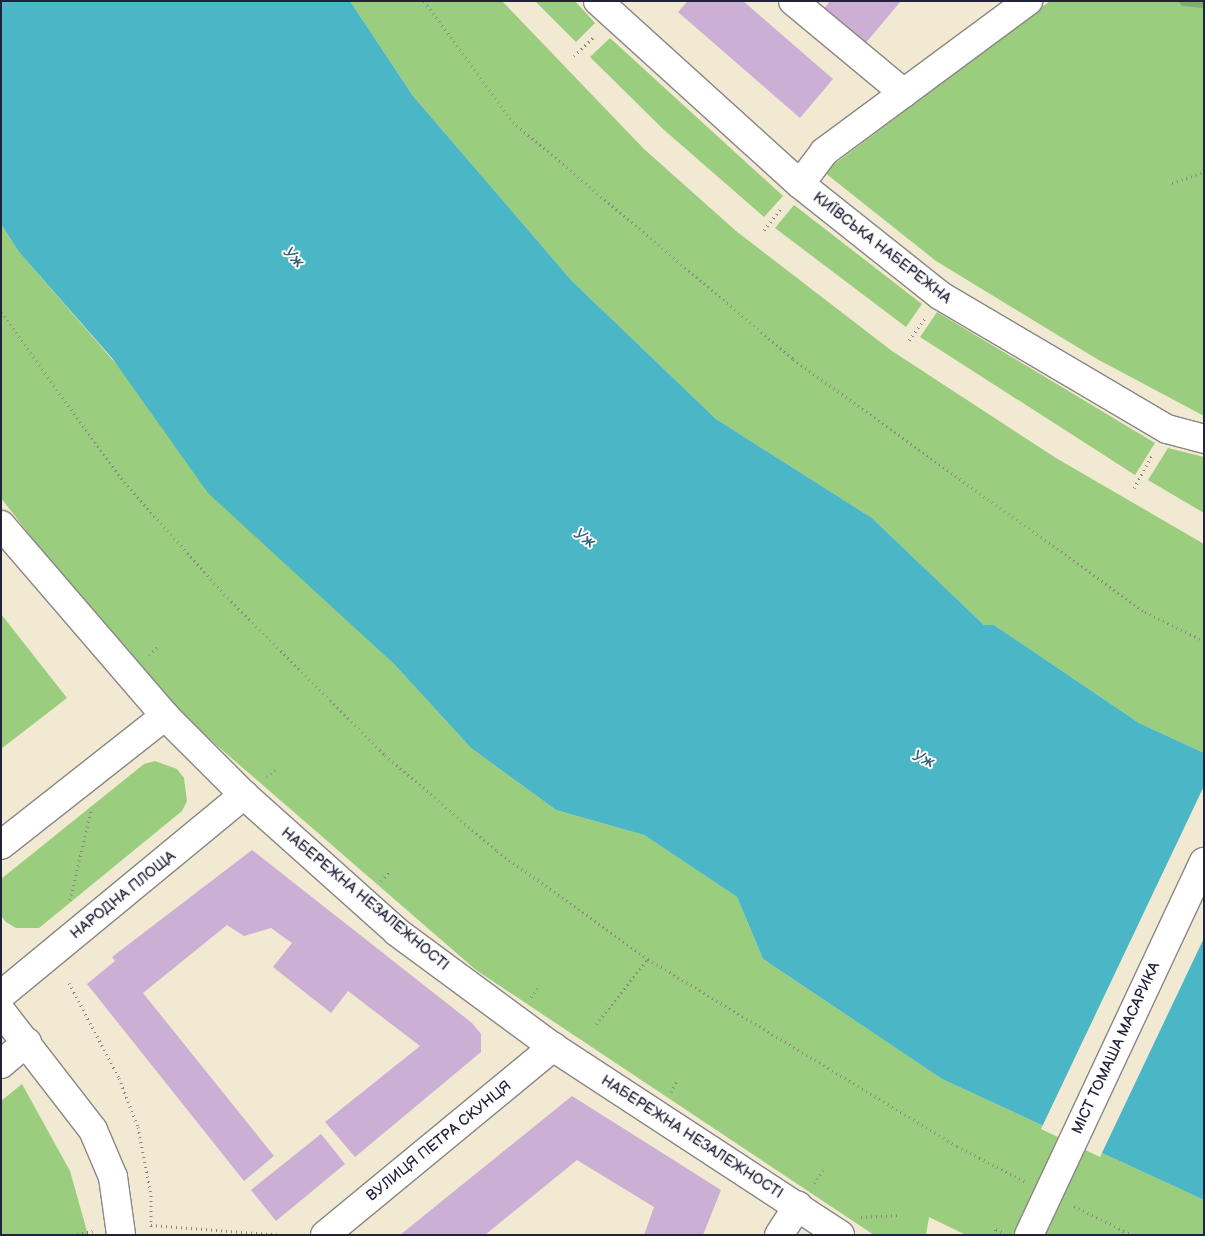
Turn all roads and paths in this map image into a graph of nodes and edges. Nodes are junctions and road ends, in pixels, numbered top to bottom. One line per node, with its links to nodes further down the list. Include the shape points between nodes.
1 (424, 1): 14 (path, via 513,122 793,359 1145,612)
2 (598, 1): 8 (street, КИЇВСЬКА НАБЕРЕЖНА)
3 (793, 1): 5 (street)
4 (1028, 1): 5 (street)
5 (904, 93): 8 (street, via 824,152)
6 (1204, 172): 7 (path)
7 (1172, 183)
8 (800, 184): 10 (street, КИЇВСЬКА НАБЕРЕЖНА, via 941,296 1167,429)
9 (1, 312): 21 (path, via 124,482 224,594 384,755 497,851)
10 (1204, 440)
11 (1152, 455): 12 (path)
12 (1134, 488)
13 (1, 525): 15 (street, НАБЕРЕЖНА НЕЗАЛЕЖНОСТІ)
14 (1204, 641)
15 (160, 719): 16 (street, НАБЕРЕЖНА НЕЗАЛЕЖНОСТІ); 18 (street)
16 (238, 800): 23 (street, НАРОДНА ПЛОЩА); 27 (street, НАБЕРЕЖНА НЕЗАЛЕЖНОСТІ, via 397,932)
17 (92, 806): 20 (path)
18 (1, 845)
19 (1204, 862): 42 (street, МІСТ ТОМАША МАСАРИКА, bridge)
20 (71, 905)
21 (648, 959): 25 (path); 29 (path, via 957,1146)
22 (69, 983): 32 (path, via 119,1078 138,1127 151,1195)
23 (1, 994)
24 (1, 1010): 26 (street)
25 (596, 1024)
26 (28, 1042): 28 (street); 34 (street, via 93,1130 113,1177)
27 (553, 1047): 31 (street, НАБЕРЕЖНА НЕЗАЛЕЖНОСТІ); 38 (street, ВУЛИЦЯ ПЕТРА СКУНЦЯ)
28 (1, 1064)
29 (1033, 1185)
30 (1067, 1202): 43 (path)
31 (798, 1206): 39 (street); 40 (street, НАБЕРЕЖНА НЕЗАЛЕЖНОСТІ)
32 (151, 1225): 36 (path); 37 (path)
33 (996, 1229): 41 (path)
34 (109, 1232): 35 (path)
35 (72, 1235)
36 (151, 1235)
37 (284, 1235)
38 (325, 1235)
39 (779, 1235)
40 (840, 1235)
41 (993, 1235)
42 (1029, 1235)
43 (1132, 1235)

